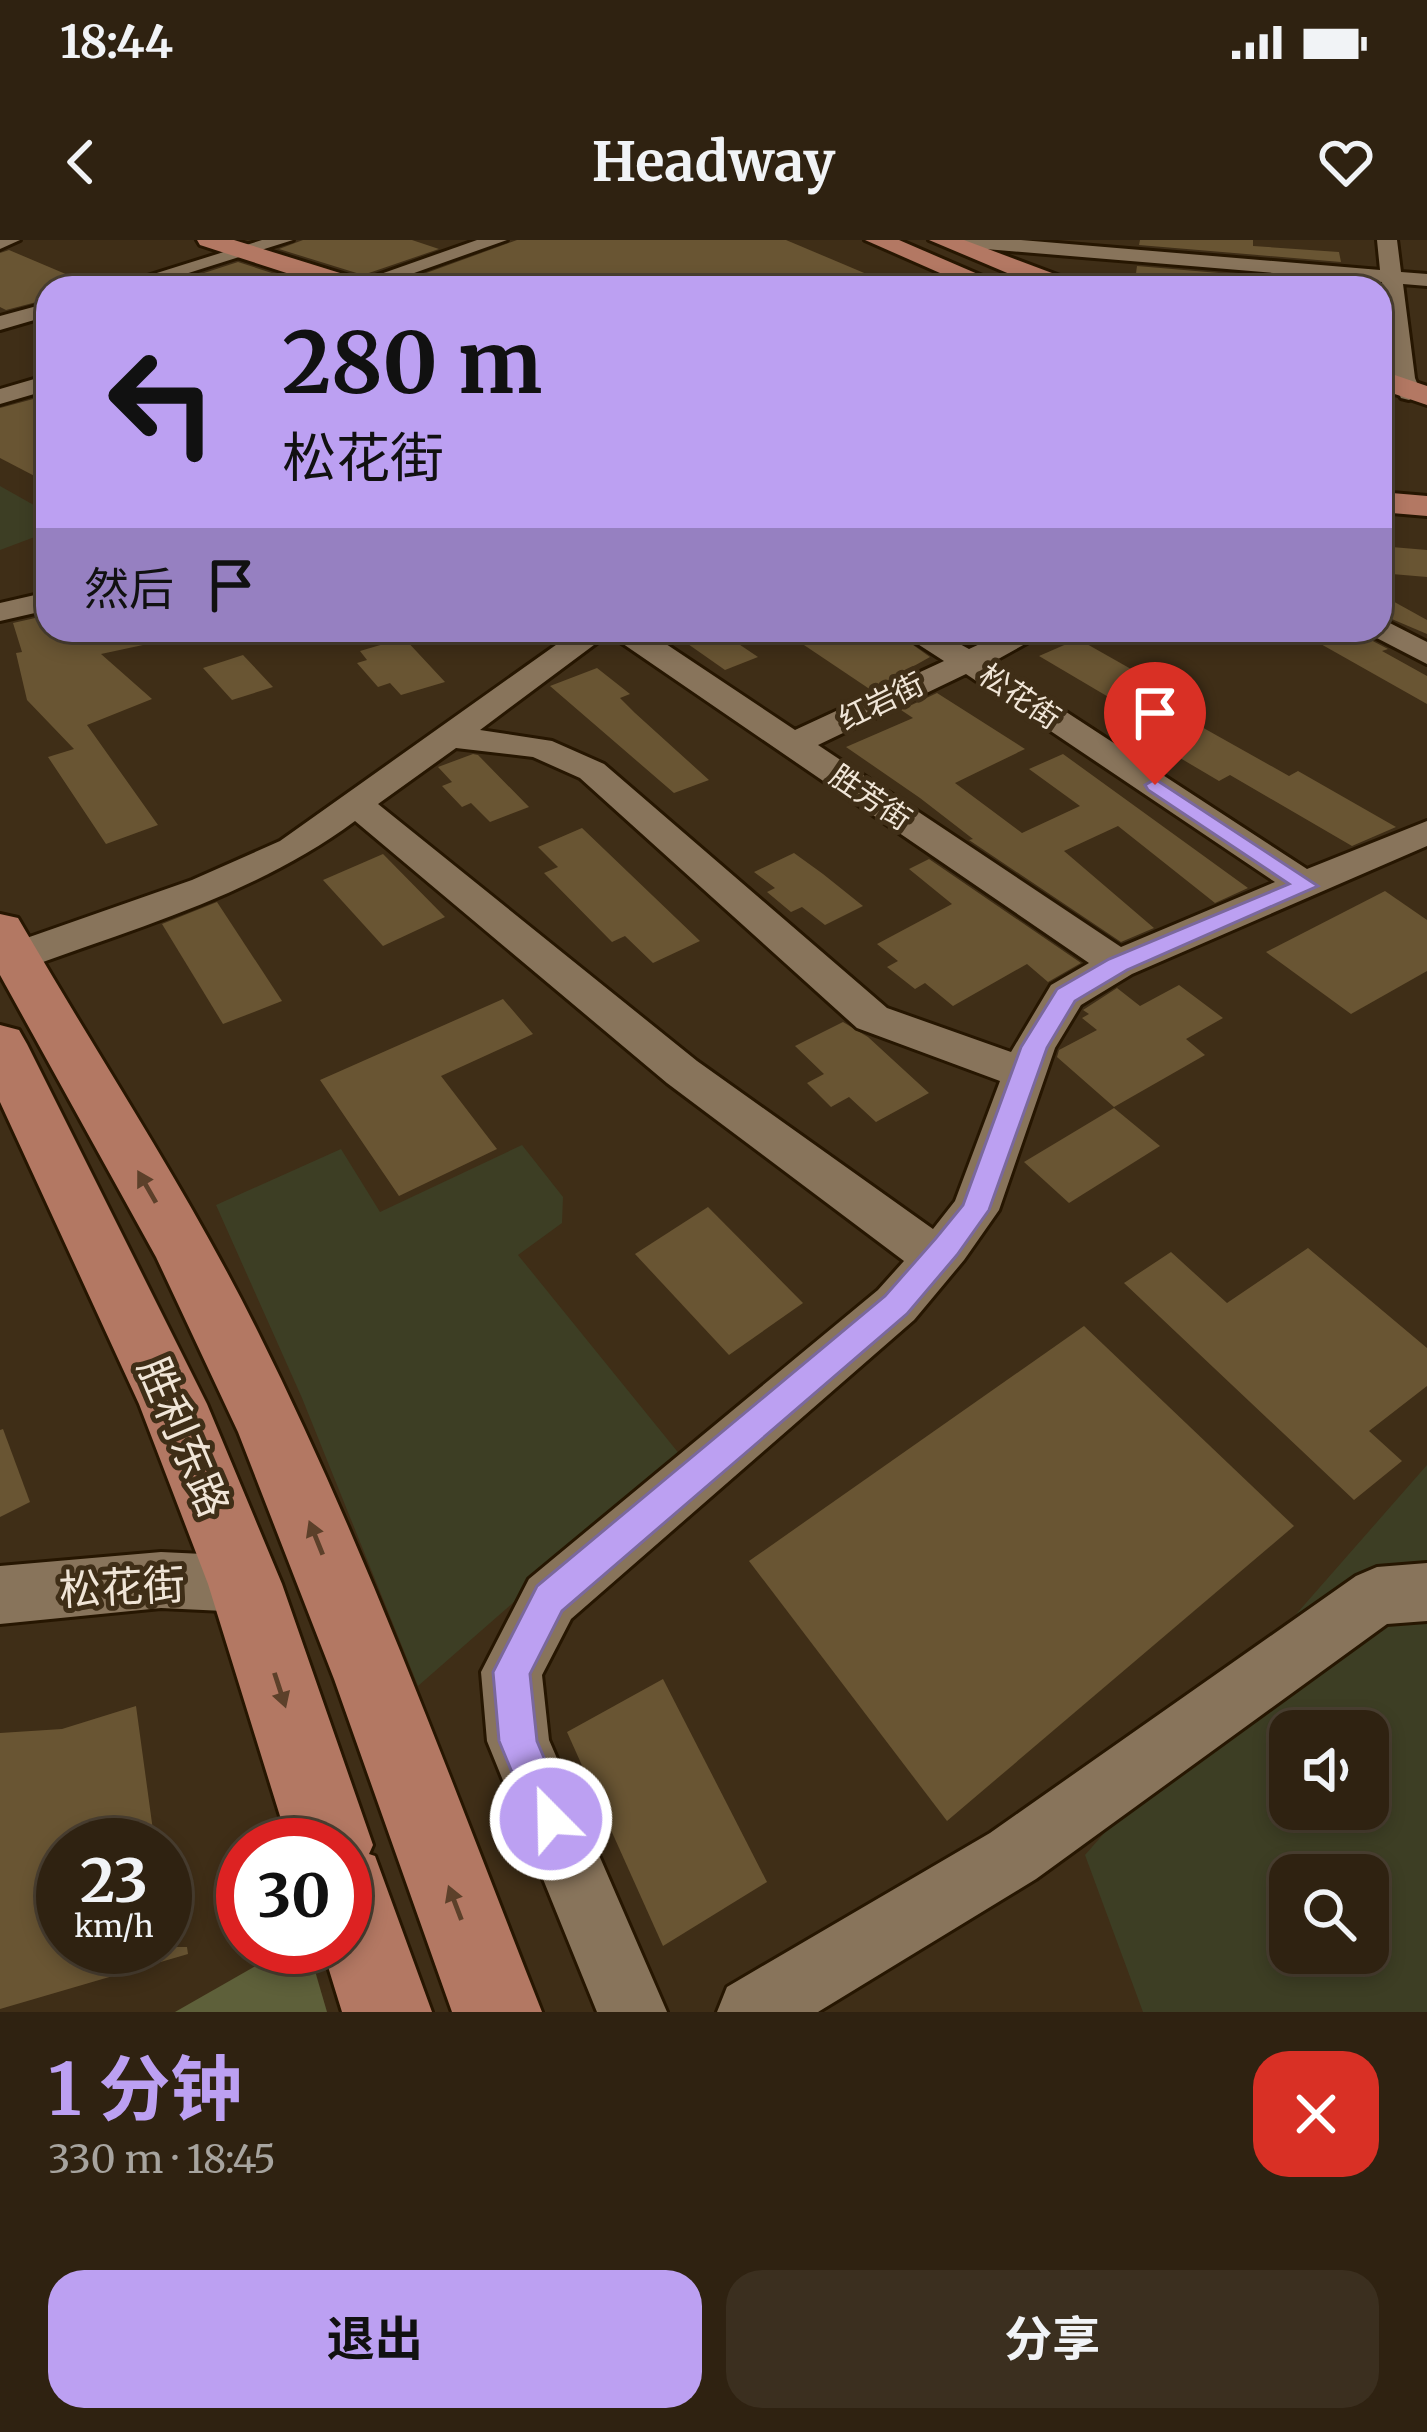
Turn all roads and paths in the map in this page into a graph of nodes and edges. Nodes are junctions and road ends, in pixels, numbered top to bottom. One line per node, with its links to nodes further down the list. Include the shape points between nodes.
1 (10, 240): 10 (street)
2 (209, 240): 11 (main road)
3 (283, 240): 11 (street)
4 (497, 240): 15 (street)
5 (853, 240): 16 (main road)
6 (878, 240): 17 (main road)
7 (908, 240): 18 (main road)
8 (945, 240): 12 (street); 19 (main road)
9 (1387, 240): 20 (street)
10 (0, 243)
11 (246, 251): 13 (street); 14 (main road)
12 (1112, 254): 20 (street)
13 (160, 276)
14 (322, 276)
15 (389, 276)
16 (944, 276)
17 (969, 276)
18 (1000, 276)
19 (1036, 276)
20 (1390, 276)
21 (1392, 276): 22 (street)
22 (1427, 280)
23 (1392, 291): 29 (street)
24 (36, 312): 25 (street)
25 (0, 323)
26 (36, 386): 28 (street)
27 (36, 394): 28 (street)
28 (5, 396)
29 (1407, 401)
30 (1392, 503): 31 (main road)
31 (1427, 506)
32 (36, 604): 33 (street)
33 (0, 612)
34 (1392, 634): 39 (street)
35 (581, 642): 41 (street)
36 (642, 642): 42 (street, 胜芳街)
37 (933, 642): 40 (street, 松花街)
38 (1007, 642): 40 (street, 红岩街)
39 (1427, 655)
40 (966, 660): 42 (street, 红岩街); 45 (street, 松花街)
41 (452, 737): 43 (street); 49 (street, via 540,748 592,770 872,1018)
42 (794, 744): 47 (street, 胜芳街)
43 (357, 805): 46 (street, via 249,871); 50 (street, via 682,1072)
44 (1427, 832): 45 (street)
45 (1307, 886): 47 (street)
46 (8, 943): 57 (main road, one-way to 46, via 284,1458 196,1271)
47 (1118, 964): 49 (street, via 1066,995)
48 (0, 1044): 51 (main road, 胜利东路, via 173,1404)
49 (1026, 1074): 50 (street, via 975,1210)
50 (934, 1256): 58 (street, via 896,1305 550,1599 512,1672 518,1741)
51 (245, 1584): 53 (street, 松花街, via 161,1580); 54 (main road, 胜利东路, one-way to 54)
52 (1427, 1592): 59 (street, via 1377,1596 1013,1856)
53 (0, 1594)
54 (322, 1818)
55 (372, 1967): 56 (main road)
56 (387, 2012)
57 (497, 2012)
58 (632, 2012)
59 (752, 2012)

